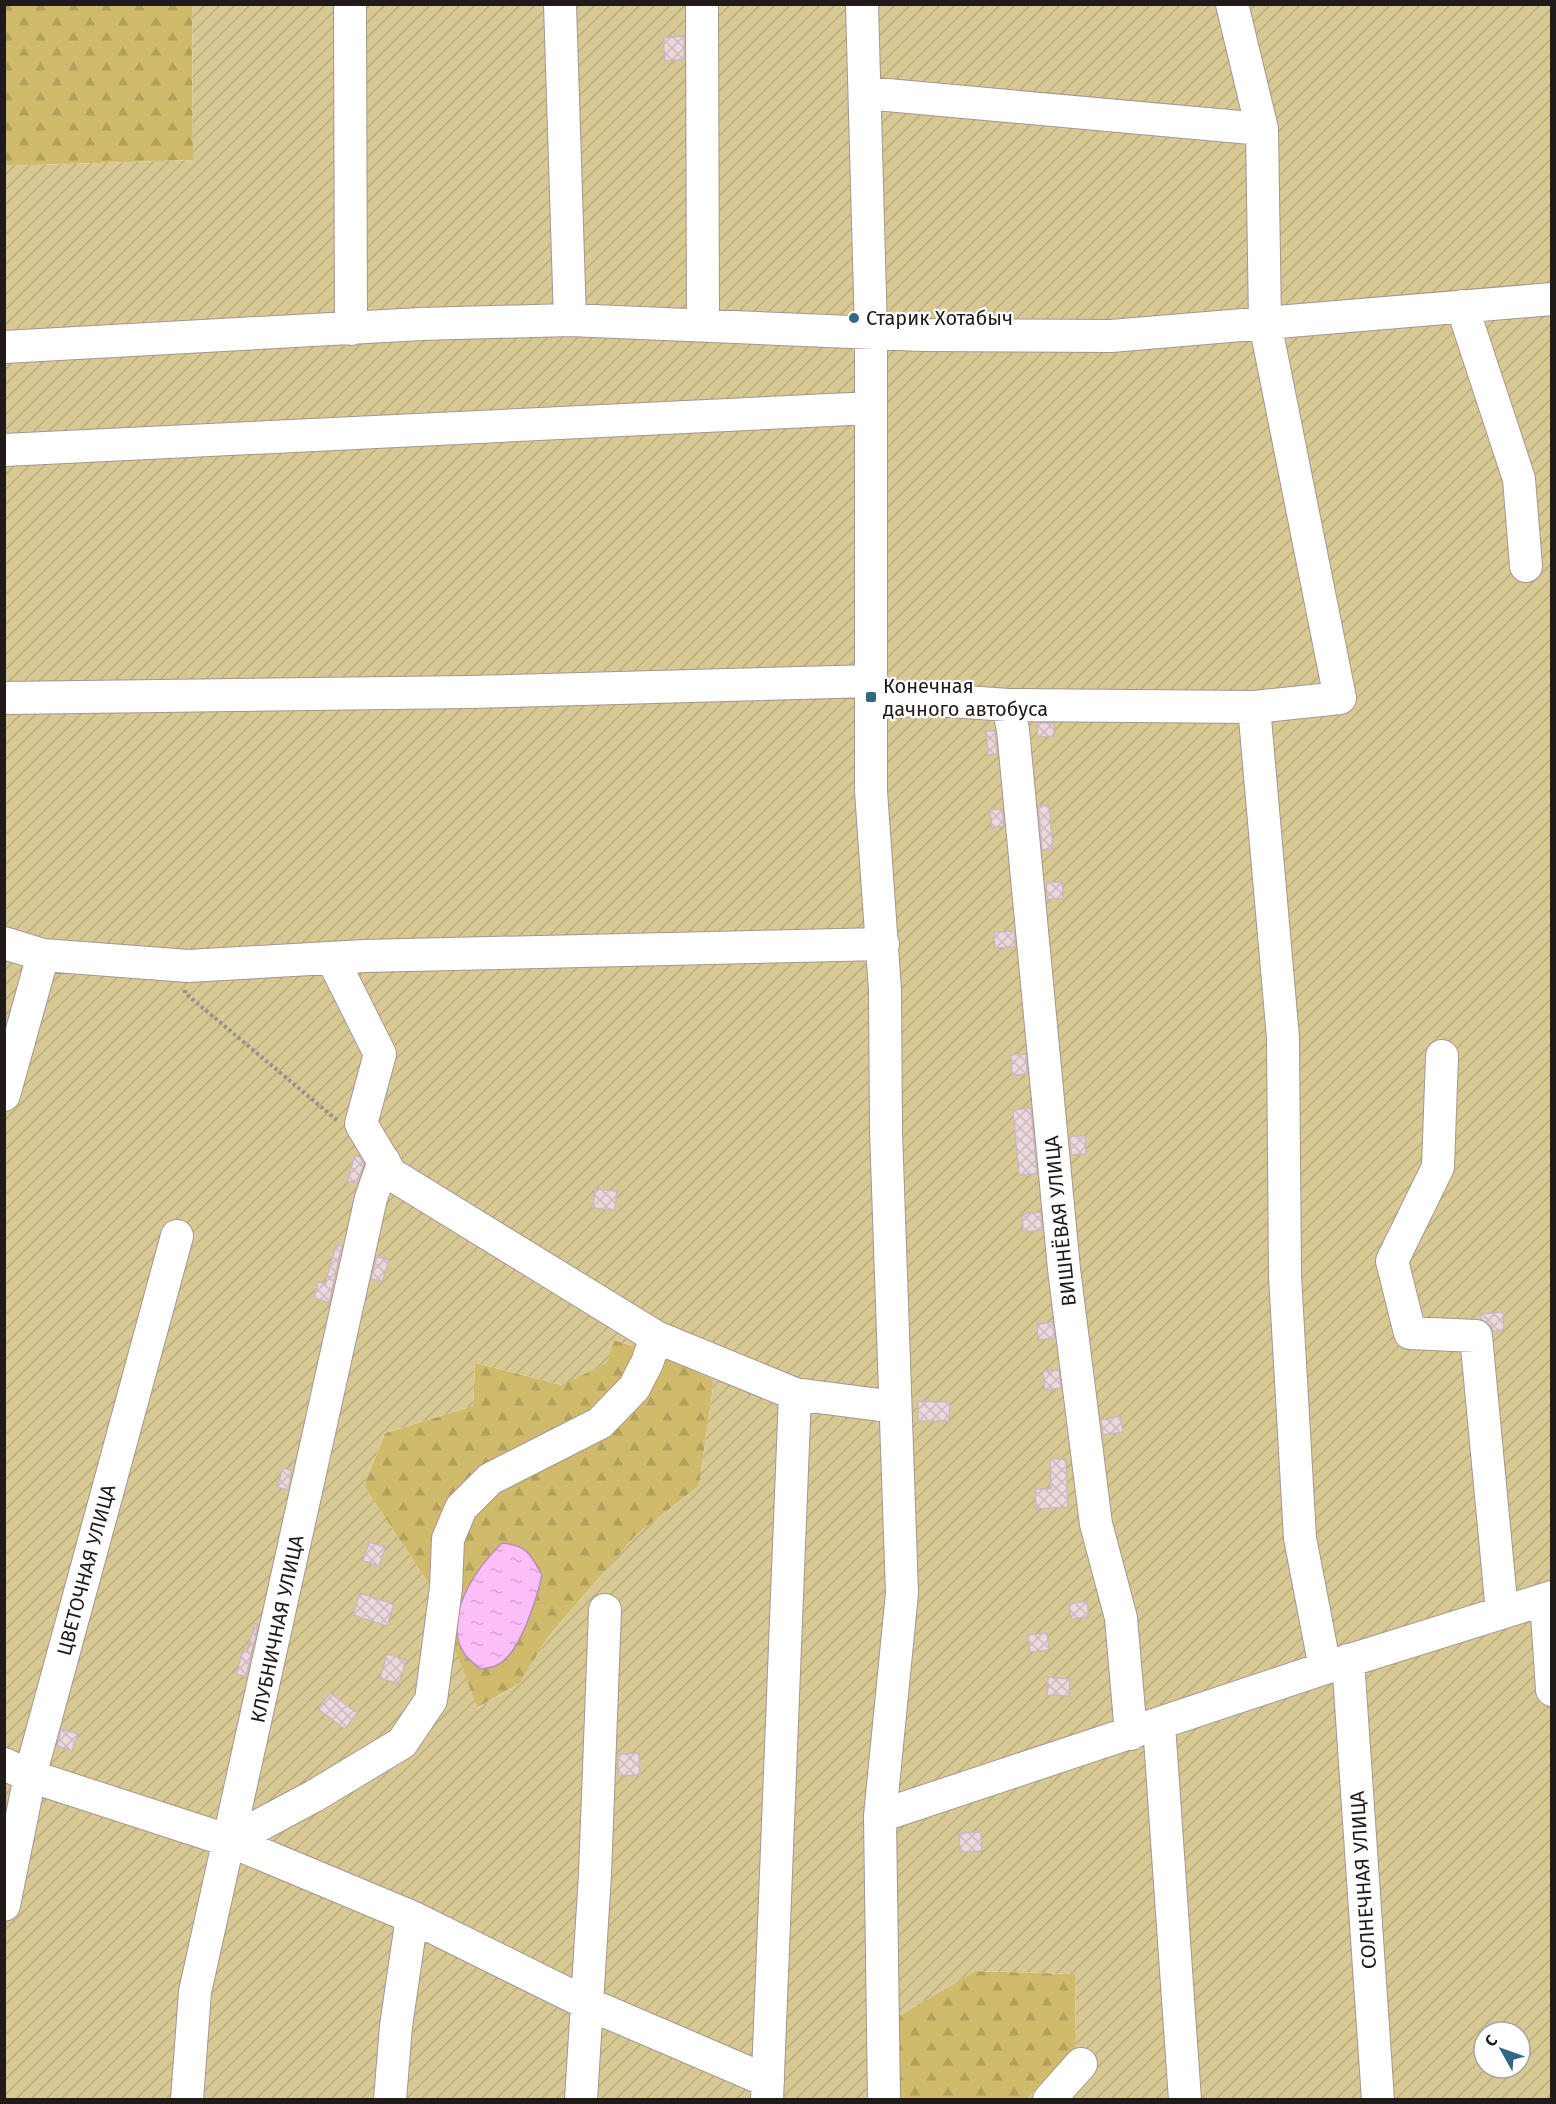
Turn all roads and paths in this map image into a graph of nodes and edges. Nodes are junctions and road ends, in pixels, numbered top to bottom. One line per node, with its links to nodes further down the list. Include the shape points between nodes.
1 (350, 4): 13 (street)
2 (560, 4): 10 (street)
3 (702, 4): 12 (street)
4 (862, 4): 6 (street)
5 (1232, 4): 7 (street)
6 (864, 93): 7 (street); 14 (street)
7 (1262, 129): 11 (street)
8 (1551, 299): 9 (street)
9 (1462, 306): 11 (street); 18 (street, via 1519,479)
10 (570, 320): 12 (street); 13 (street)
11 (1265, 323): 14 (street, via 1111,336); 22 (street, via 1340,698)
12 (703, 325): 14 (street)
13 (351, 329): 15 (street)
14 (871, 332): 16 (street)
15 (4, 347)
16 (871, 408): 17 (street); 19 (street)
17 (4, 450)
18 (1526, 566)
19 (872, 692): 20 (street); 21 (street); 24 (street, via 871,791)
20 (4, 698)
21 (1008, 705): 22 (street); 40 (street, ВИШНЁВАЯ УЛИЦА, via 1064,1269 1096,1524)
22 (1254, 707): 38 (street, СОЛНЕЧНАЯ УЛИЦА, via 1283,1038 1285,1276 1300,1538)
23 (4, 943): 25 (street)
24 (883, 944): 26 (street); 34 (street)
25 (43, 955): 27 (street); 29 (street)
26 (332, 958): 27 (street); 30 (street, via 380,1054 361,1124)
27 (188, 966): 30 (path, via 185,993 349,1131)
28 (1442, 1056): 37 (street, via 1438,1167 1392,1262 1410,1333 1476,1336)
29 (4, 1095)
30 (377, 1149): 32 (street, via 391,1174); 43 (street, КЛУБНИЧНАЯ УЛИЦА, via 371,1198)
31 (177, 1236): 41 (street, ЦВЕТОЧНАЯ УЛИЦА)
32 (656, 1336): 33 (street); 43 (street, via 634,1388 600,1423 490,1479 461,1508 448,1539 446,1588 430,1700 402,1743)
33 (795, 1394): 34 (street); 48 (street)
34 (895, 1407): 42 (street, via 902,1593)
35 (1549, 1598): 37 (street); 39 (street)
36 (605, 1610): 46 (street, via 596,1874)
37 (1502, 1612): 38 (street)
38 (1336, 1664): 40 (street); 55 (street, СОЛНЕЧНАЯ УЛИЦА)
39 (1551, 1690)
40 (1145, 1730): 42 (street); 54 (street, ВИШНЁВАЯ УЛИЦА)
41 (17, 1770): 43 (street); 44 (street, ЦВЕТОЧНАЯ УЛИЦА)
42 (880, 1816): 52 (street)
43 (230, 1841): 45 (street); 49 (street, КЛУБНИЧНАЯ УЛИЦА, via 195,1992)
44 (4, 1905)
45 (412, 1917): 46 (street); 50 (street)
46 (586, 2003): 48 (street); 51 (street)
47 (1081, 2064): 53 (street)
48 (768, 2090)
49 (187, 2100)
50 (390, 2100)
51 (580, 2100)
52 (884, 2100)
53 (1049, 2100)
54 (1185, 2100)
55 (1378, 2100)

